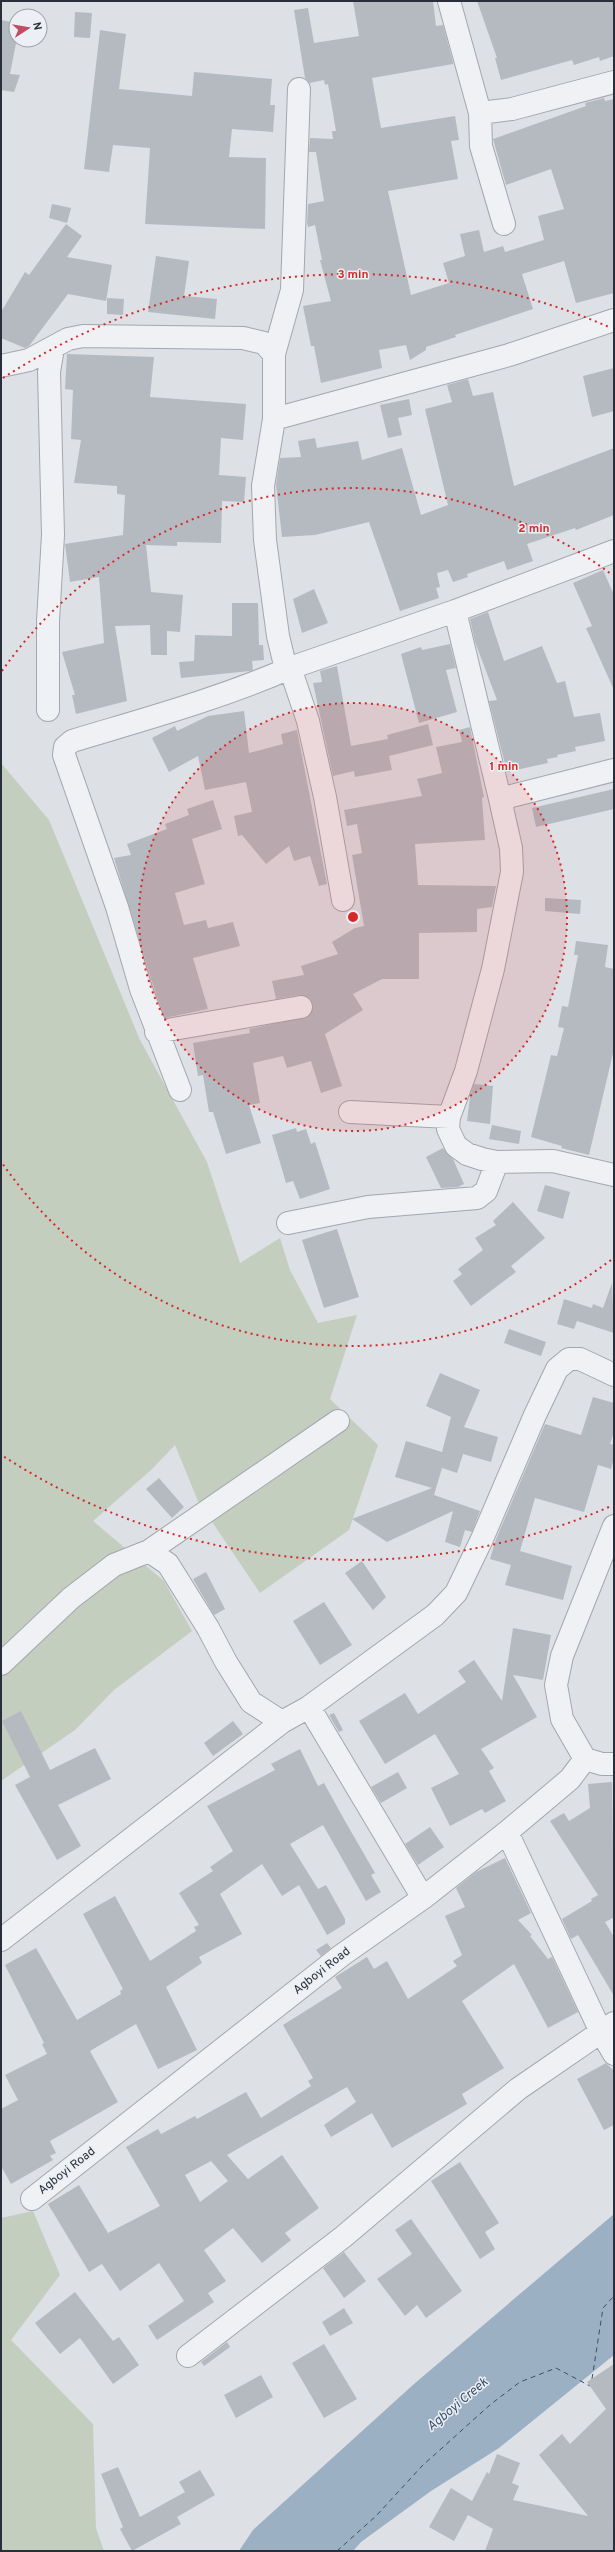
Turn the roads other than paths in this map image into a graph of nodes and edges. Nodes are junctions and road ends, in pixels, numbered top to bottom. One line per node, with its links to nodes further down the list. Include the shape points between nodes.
1 (449, 1): 4 (street)
2 (614, 82): 4 (street, via 512,109)
3 (299, 89): 8 (street, via 292,290)
4 (480, 113): 5 (street, via 481,146)
5 (504, 224)
6 (614, 320): 10 (street, via 509,355)
7 (53, 348): 8 (street, via 68,339 83,336 174,336 243,338 264,343); 9 (street, via 29,360); 14 (street, via 49,372 53,535 48,621)
8 (274, 354): 10 (street)
9 (1, 366)
10 (274, 419): 13 (street, via 263,486 265,540 278,636 284,661)
11 (614, 551): 12 (street)
12 (455, 611): 13 (street); 16 (street)
13 (290, 668): 17 (street, via 308,721 326,797); 19 (street, via 169,712 72,741 65,747 64,755 117,907)
14 (48, 710)
15 (614, 770): 16 (street)
16 (500, 799): 22 (street, via 511,848 512,872 493,969 466,1071)
17 (343, 900)
18 (300, 1007): 19 (street)
19 (156, 1032): 20 (street)
20 (180, 1090)
21 (350, 1112): 22 (street)
22 (449, 1117): 23 (street, via 448,1128 456,1146 467,1154)
23 (497, 1162): 24 (street, via 553,1162); 25 (street, via 486,1191 477,1198 368,1207)
24 (614, 1175)
25 (288, 1223)
26 (614, 1375): 31 (street, via 580,1359 569,1359 557,1369 456,1593 436,1615)
27 (338, 1421): 29 (street)
28 (614, 1526): 33 (street, via 562,1656 556,1685 562,1719)
29 (149, 1551): 30 (street, via 114,1564 71,1598); 32 (street, via 168,1564 252,1702)
30 (1, 1664)
31 (309, 1707): 32 (street); 36 (street)
32 (282, 1722): 37 (street)
33 (585, 1758): 34 (street, via 602,1764); 35 (street, Agboyi Road, via 570,1779)
34 (614, 1764)
35 (507, 1832): 36 (street, Agboyi Road); 38 (street)
36 (423, 1898): 40 (street, Agboyi Road, via 342,1955)
37 (1, 1940)
38 (608, 2027): 39 (street); 41 (street, via 518,2089 343,2237)
39 (614, 2054)
40 (32, 2199)
41 (188, 2356)

